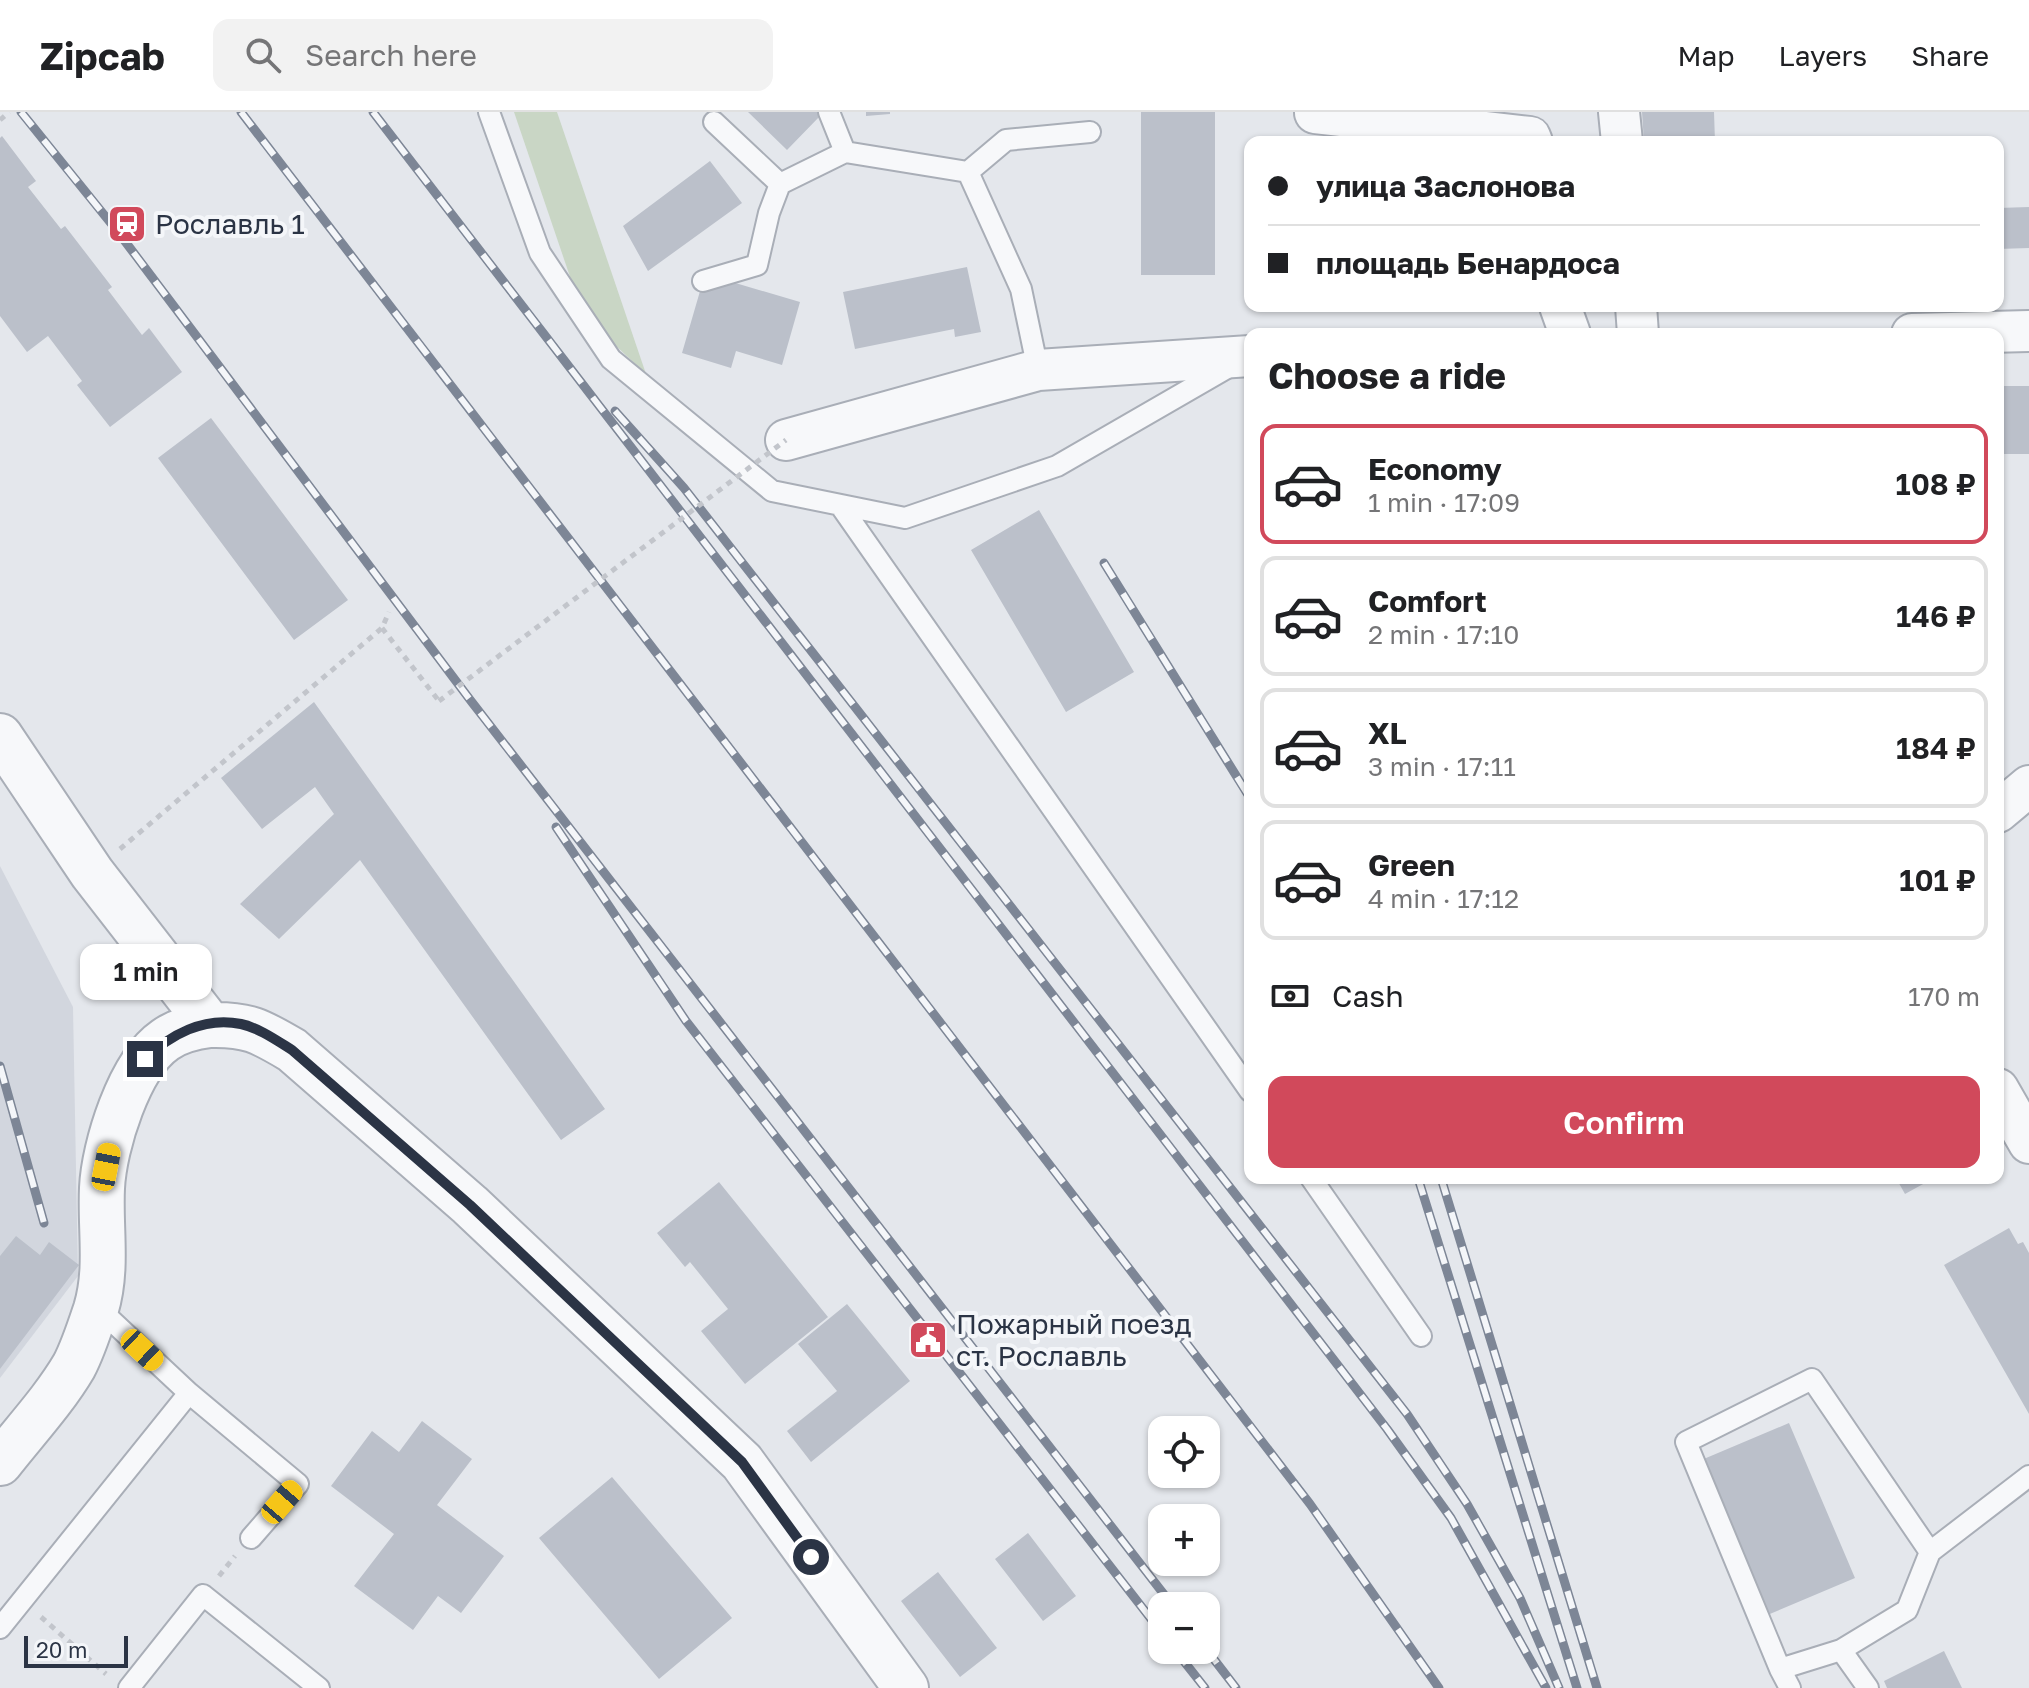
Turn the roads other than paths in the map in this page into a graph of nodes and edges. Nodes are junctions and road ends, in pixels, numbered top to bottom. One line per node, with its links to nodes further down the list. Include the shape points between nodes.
1 (489, 112): 19 (lane, via 540,253 611,359 772,491)
2 (829, 112): 9 (lane)
3 (1619, 112): 8 (street)
4 (1315, 113): 7 (street)
5 (714, 122): 11 (lane)
6 (1090, 132): 10 (lane, via 1006,140)
7 (1521, 136)
8 (1621, 136)
9 (845, 152): 10 (lane); 11 (lane)
10 (968, 172): 17 (lane, via 1021,289)
11 (780, 184): 12 (lane, via 757,265)
12 (703, 281)
13 (2029, 331): 14 (street)
14 (2004, 332)
15 (1244, 356): 17 (street)
16 (1244, 359): 19 (lane, via 1057,466 905,518)
17 (1038, 370): 18 (street)
18 (786, 440)
19 (840, 505): 24 (lane)
20 (0, 736): 23 (street, via 92,873)
21 (2029, 786): 22 (street)
22 (2004, 807)
23 (210, 1025): 28 (street, via 164,1040 131,1082 102,1185 104,1275); 40 (street, via 240,1024 292,1050 470,1205 742,1462)
24 (1244, 1082)
25 (2004, 1099): 26 (street)
26 (2029, 1143)
27 (1315, 1184): 29 (lane)
28 (96, 1306): 30 (lane); 31 (street, via 75,1365)
29 (1421, 1336)
30 (189, 1393): 33 (lane, via 298,1484); 35 (lane)
31 (0, 1463)
32 (2029, 1476): 34 (lane)
33 (251, 1538)
34 (1930, 1552): 36 (lane, via 1907,1610); 37 (lane, via 1812,1379 1686,1442)
35 (0, 1628)
36 (1841, 1650): 37 (lane); 42 (lane)
37 (1780, 1669): 41 (lane)
38 (120, 1683): 39 (lane, via 203,1595)
39 (319, 1688)
40 (906, 1688)
41 (1790, 1688)
42 (1868, 1688)

